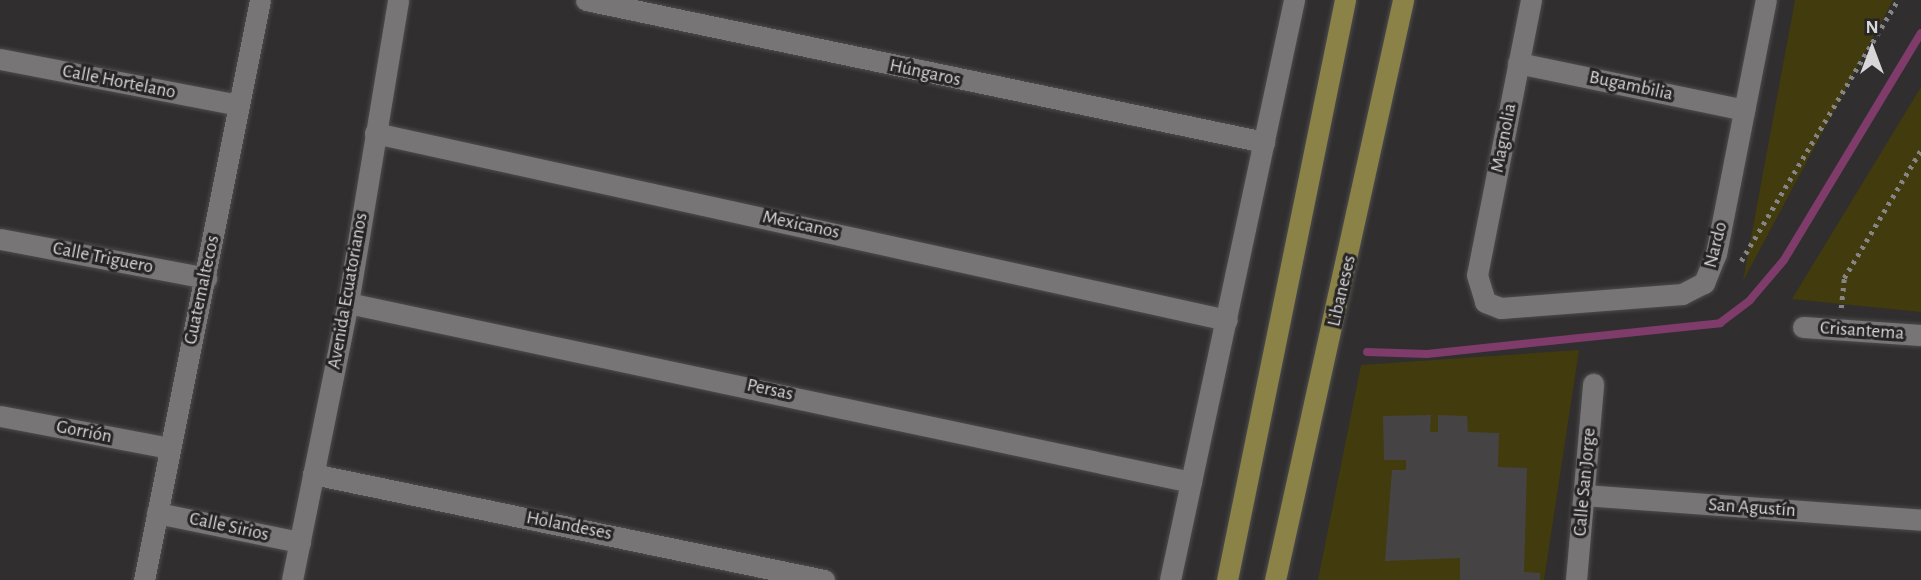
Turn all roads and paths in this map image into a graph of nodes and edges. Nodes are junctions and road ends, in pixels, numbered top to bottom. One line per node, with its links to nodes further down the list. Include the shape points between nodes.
1 (260, 0): 12 (street, Guatemaltecos)
2 (398, 0): 14 (street, Avenida Ecuatorianos)
3 (586, 0): 15 (street, Húngaros)
4 (1294, 0): 15 (street)
5 (1345, 0): 39 (main road)
6 (1403, 0): 40 (main road, Libaneses)
7 (1531, 0): 11 (street, Magnolia)
8 (1766, 0): 13 (street, Nardo)
9 (1898, 0): 18 (path, via 1735,270)
10 (0, 59): 12 (street, Calle Hortelano)
11 (1518, 63): 13 (street, Bugambilia); 19 (street, Magnolia)
12 (238, 105): 20 (street, Guatemaltecos)
13 (1744, 110): 18 (street, Nardo)
14 (375, 133): 21 (street, Avenida Ecuatorianos); 22 (street, Mexicanos)
15 (1264, 142): 22 (street)
16 (1921, 150): 24 (path, via 1844,278)
17 (0, 239): 20 (street, Calle Triguero)
18 (1710, 271): 19 (street, Nardo, via 1703,283 1682,294 1501,308 1485,302)
19 (1478, 275)
20 (206, 278): 28 (street, Guatemaltecos)
21 (348, 303): 29 (street, Avenida Ecuatorianos); 30 (street, Persas)
22 (1227, 320): 30 (street)
23 (1803, 327): 24 (street, Crisantema)
24 (1840, 329): 25 (street, Crisantema)
25 (1921, 335)
26 (1592, 384): 31 (street, Calle San Jorge)
27 (0, 416): 28 (street, Gorrión)
28 (169, 448): 32 (street, Guatemaltecos)
29 (313, 474): 34 (street, Avenida Ecuatorianos); 37 (street, Holandeses)
30 (1191, 482): 38 (street)
31 (1584, 495): 33 (street, San Agustín); 41 (street, Calle San Jorge)
32 (158, 513): 34 (street, Calle Sirios); 35 (street, Guatemaltecos)
33 (1921, 520)
34 (300, 542): 36 (street, Avenida Ecuatorianos)
35 (144, 580)
36 (292, 580)
37 (824, 580)
38 (1170, 580)
39 (1227, 580)
40 (1275, 580)
41 (1576, 580)

